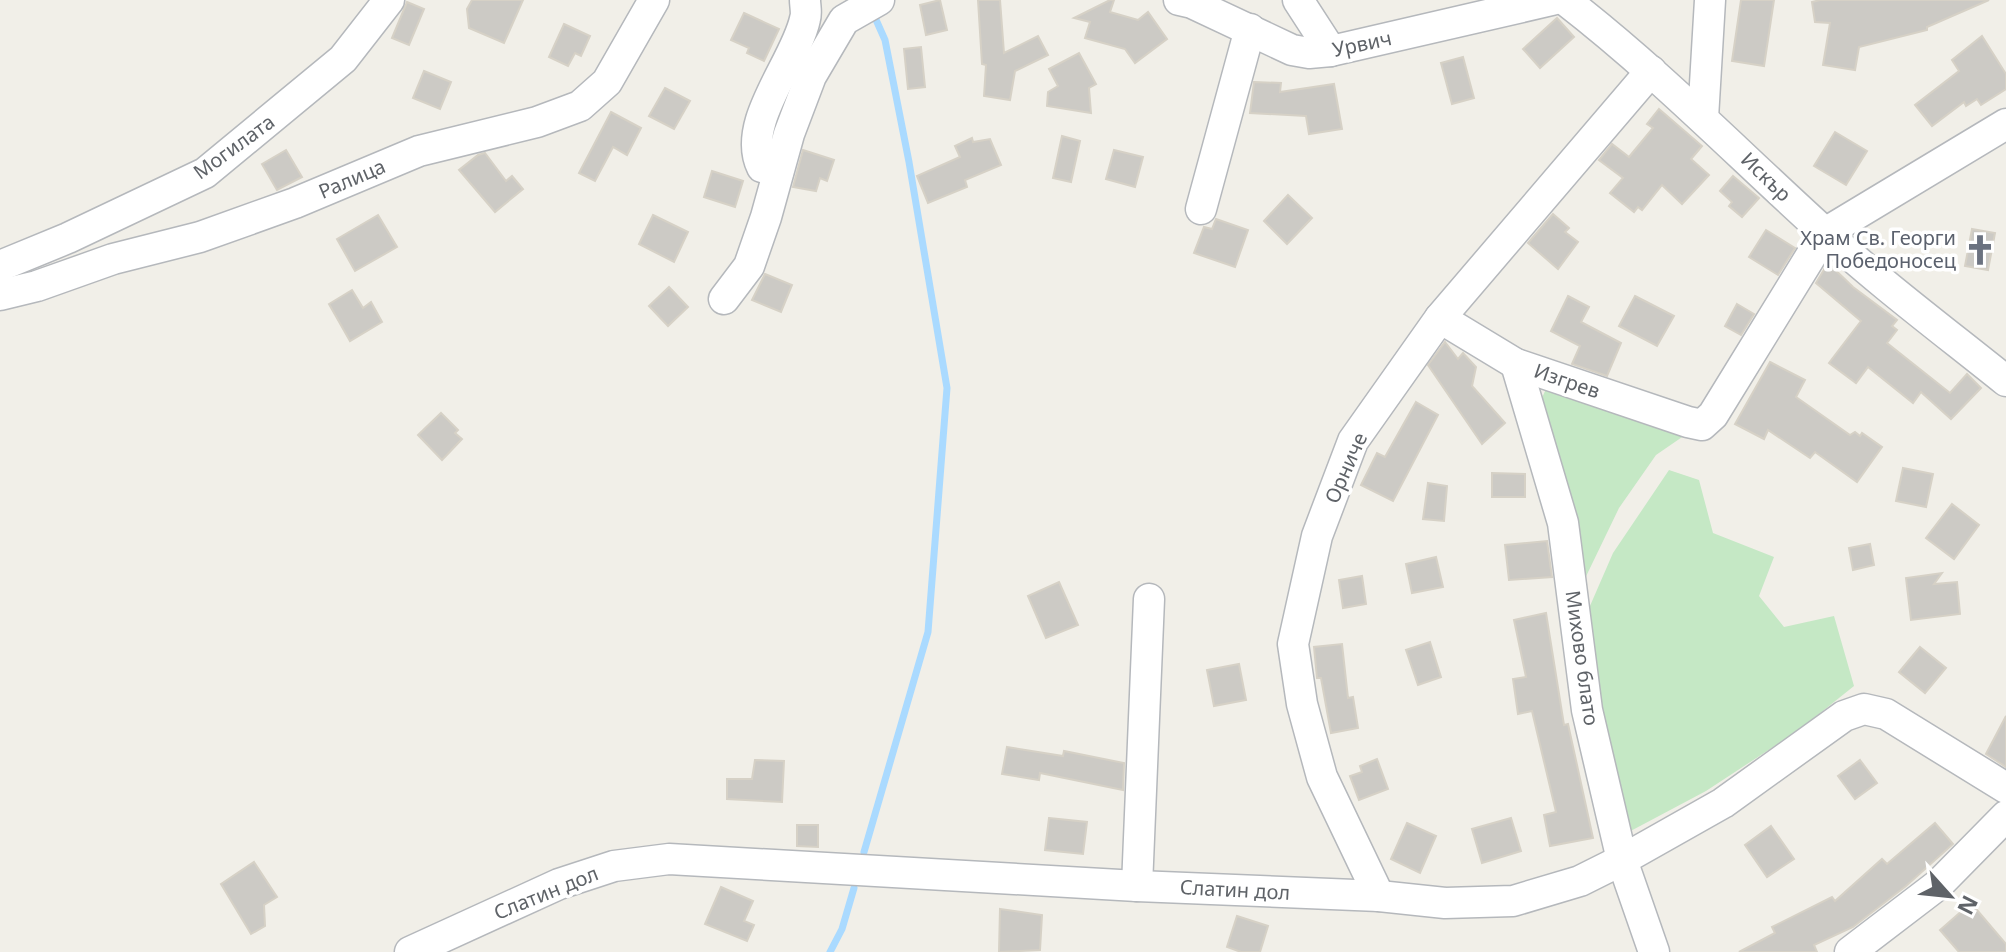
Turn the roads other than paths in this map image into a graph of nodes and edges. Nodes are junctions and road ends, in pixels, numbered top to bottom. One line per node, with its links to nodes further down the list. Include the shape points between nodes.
1 (389, 0): 18 (street, Могилата, via 343,59 205,173)
2 (654, 0): 19 (street, Ралица, via 607,82 580,106 419,151 200,237)
3 (805, 0): 15 (street, via 806,18 758,133 756,155 762,167)
4 (1179, 0): 10 (street, Урвич)
5 (1298, 0): 11 (street)
6 (1552, 0): 11 (street, Урвич)
7 (1565, 0): 12 (street, Искър)
8 (1710, 0): 13 (street)
9 (868, 6): 15 (street, via 844,20 811,76)
10 (1250, 29): 11 (street, Урвич, via 1292,50); 16 (street)
11 (1331, 51)
12 (1651, 71): 13 (street, Искър); 21 (street, Орниче)
13 (1703, 118): 17 (street, Искър)
14 (2006, 124): 17 (street)
15 (778, 172): 20 (street, via 749,266)
16 (1201, 209)
17 (1825, 233): 22 (street, Изгрев, via 1702,425); 23 (street, Искър)
18 (0, 266)
19 (0, 295)
20 (724, 299)
21 (1440, 318): 22 (street, Изгрев); 29 (street, Орниче, via 1353,441 1317,536 1293,644 1322,777)
22 (1516, 364): 27 (street, Михово блато, via 1563,523 1587,710)
23 (2006, 381)
24 (1149, 599): 28 (street)
25 (2006, 788): 27 (street, Слатин дол, via 1886,714 1864,709 1844,716 1723,803)
26 (2006, 816): 32 (street, via 1939,884)
27 (1622, 860): 29 (street, Слатин дол, via 1580,881 1513,901 1445,903); 31 (street, Михово блато)
28 (1137, 886): 29 (street, Слатин дол); 30 (street, Слатин дол, via 669,859 614,866 559,884)
29 (1379, 896)
30 (410, 952)
31 (1654, 952)
32 (1850, 952)

